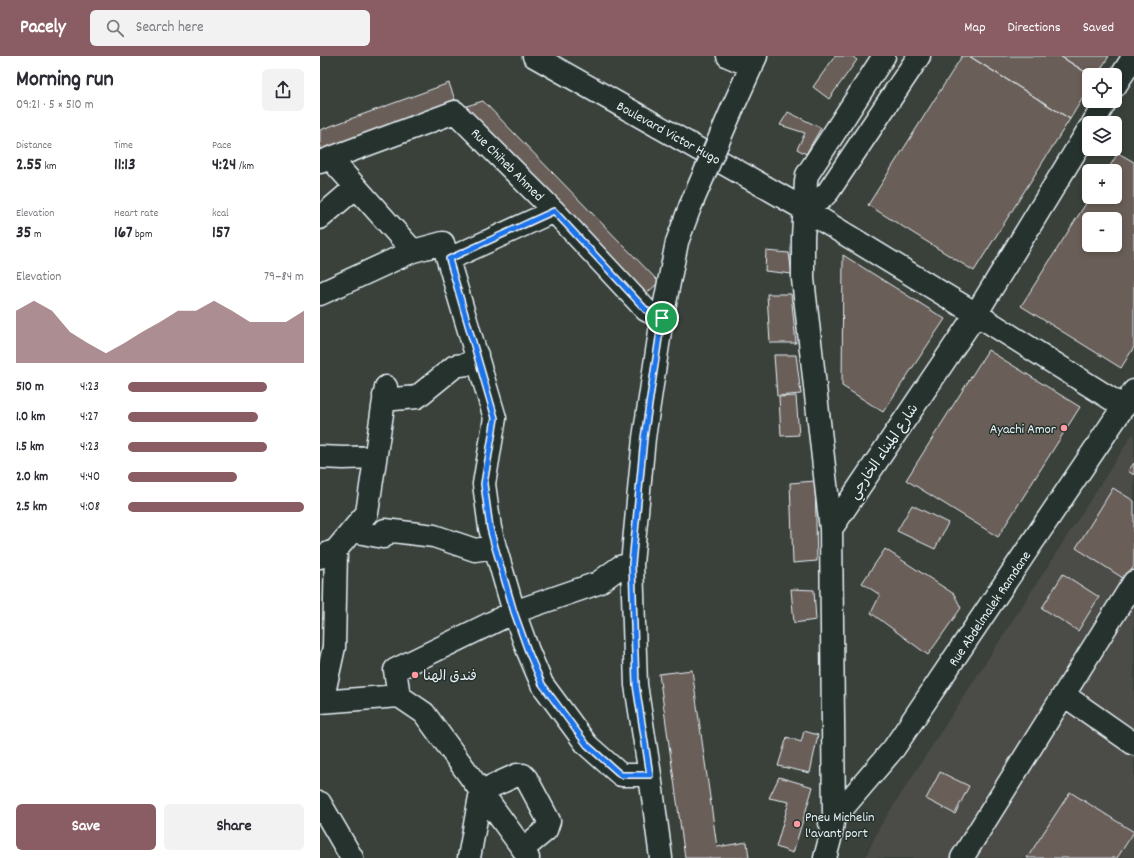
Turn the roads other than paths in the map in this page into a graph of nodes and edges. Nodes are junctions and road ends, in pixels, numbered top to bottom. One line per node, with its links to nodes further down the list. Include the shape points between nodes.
1 (534, 56): 11 (street, Boulevard Victor Hugo)
2 (728, 56): 6 (street)
3 (884, 56): 11 (street, via 808,175)
4 (919, 56): 11 (street, via 828,192)
5 (1134, 56): 7 (street)
6 (754, 61): 18 (street, bridge, via 677,242)
7 (1122, 75)
8 (1082, 140): 17 (street, شارع الميناء الخارجي)
9 (325, 160): 10 (street); 12 (street, Rue Chiheb Ahmed, via 455,112)
10 (356, 186): 13 (street); 14 (street)
11 (804, 209): 17 (street, Boulevard Victor Hugo); 23 (street, via 803,279)
12 (554, 211): 15 (street); 18 (street, Rue Chiheb Ahmed, via 646,310)
13 (320, 218)
14 (414, 251): 15 (street); 16 (street)
15 (446, 251): 19 (street)
16 (320, 294)
17 (976, 314): 20 (street, Boulevard Victor Hugo); 23 (street, شارع الميناء الخارجي)
18 (662, 318): 27 (street, via 644,438)
19 (477, 355): 22 (street, via 468,364 455,366 417,397 394,399 385,391); 25 (street, via 495,418 484,484)
20 (1129, 399): 37 (street, Rue Abdelmalek Ramdane, via 894,748)
21 (320, 457): 22 (street)
22 (375, 457): 24 (street, via 367,513)
23 (831, 529): 37 (street)
24 (353, 531): 25 (street, via 383,538 385,530 434,536 475,550); 26 (street)
25 (495, 547): 29 (street)
26 (328, 553): 32 (street, via 334,647)
27 (632, 564): 29 (street, via 620,567 598,583); 34 (street, via 636,685)
28 (1134, 582): 30 (street)
29 (514, 612): 31 (street, via 395,670); 34 (street, via 542,684 587,745 621,775)
30 (1064, 695): 33 (street); 44 (street)
31 (399, 696): 32 (street); 35 (street, via 424,713)
32 (321, 702)
33 (1134, 744)
34 (650, 775): 41 (street)
35 (481, 791): 38 (street); 38 (street, via 517,775 526,778 549,821 546,830); 40 (street)
36 (320, 803): 39 (street)
37 (834, 817): 42 (street, Rue Abdelmalek Ramdane, via 819,838); 43 (street)
38 (526, 854)
39 (352, 858)
40 (469, 858)
41 (660, 858)
42 (811, 858)
43 (825, 858)
44 (962, 858)

